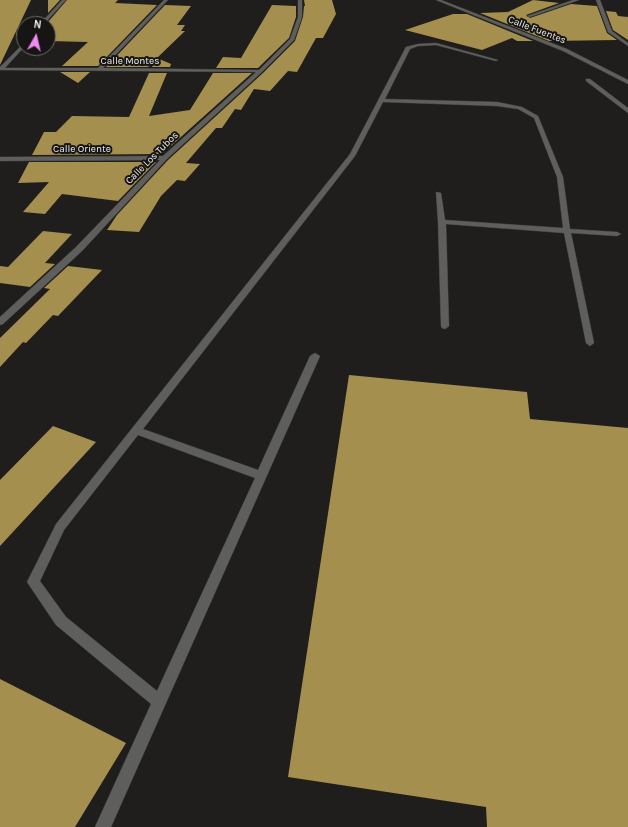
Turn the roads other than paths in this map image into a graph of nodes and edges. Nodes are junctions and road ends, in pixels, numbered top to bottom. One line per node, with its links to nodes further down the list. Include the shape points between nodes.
1 (64, 0): 7 (street)
2 (166, 0): 13 (street)
3 (300, 0): 14 (street, Calle Los Tubos, via 300,17 292,39)
4 (438, 0): 16 (street, Calle Fuentes, via 565,50)
5 (577, 0): 8 (street)
6 (598, 0): 9 (street, via 610,32)
7 (49, 16)
8 (529, 16)
9 (628, 45)
10 (16, 52): 12 (street)
11 (496, 60): 17 (street, via 436,44 408,48)
12 (0, 69): 13 (street, Calle Montes)
13 (99, 70): 14 (street, Calle Montes)
14 (260, 71): 19 (street, Calle Los Tubos)
15 (588, 80): 18 (street)
16 (628, 82)
17 (381, 100): 23 (street, via 497,104 520,108 536,117 560,177); 29 (street, via 353,155)
18 (628, 111)
19 (165, 158): 20 (street, Calle Oriente); 25 (street, Calle Los Tubos, via 79,249)
20 (0, 159)
21 (438, 193): 22 (street)
22 (442, 222): 23 (street); 26 (street)
23 (567, 230): 24 (street); 27 (street)
24 (617, 234)
25 (0, 322)
26 (445, 326)
27 (590, 343)
28 (315, 356): 30 (street)
29 (136, 430): 30 (street); 31 (street, via 60,527 33,582 61,621)
30 (262, 476): 31 (street)
31 (159, 702): 32 (street)
32 (103, 827)

